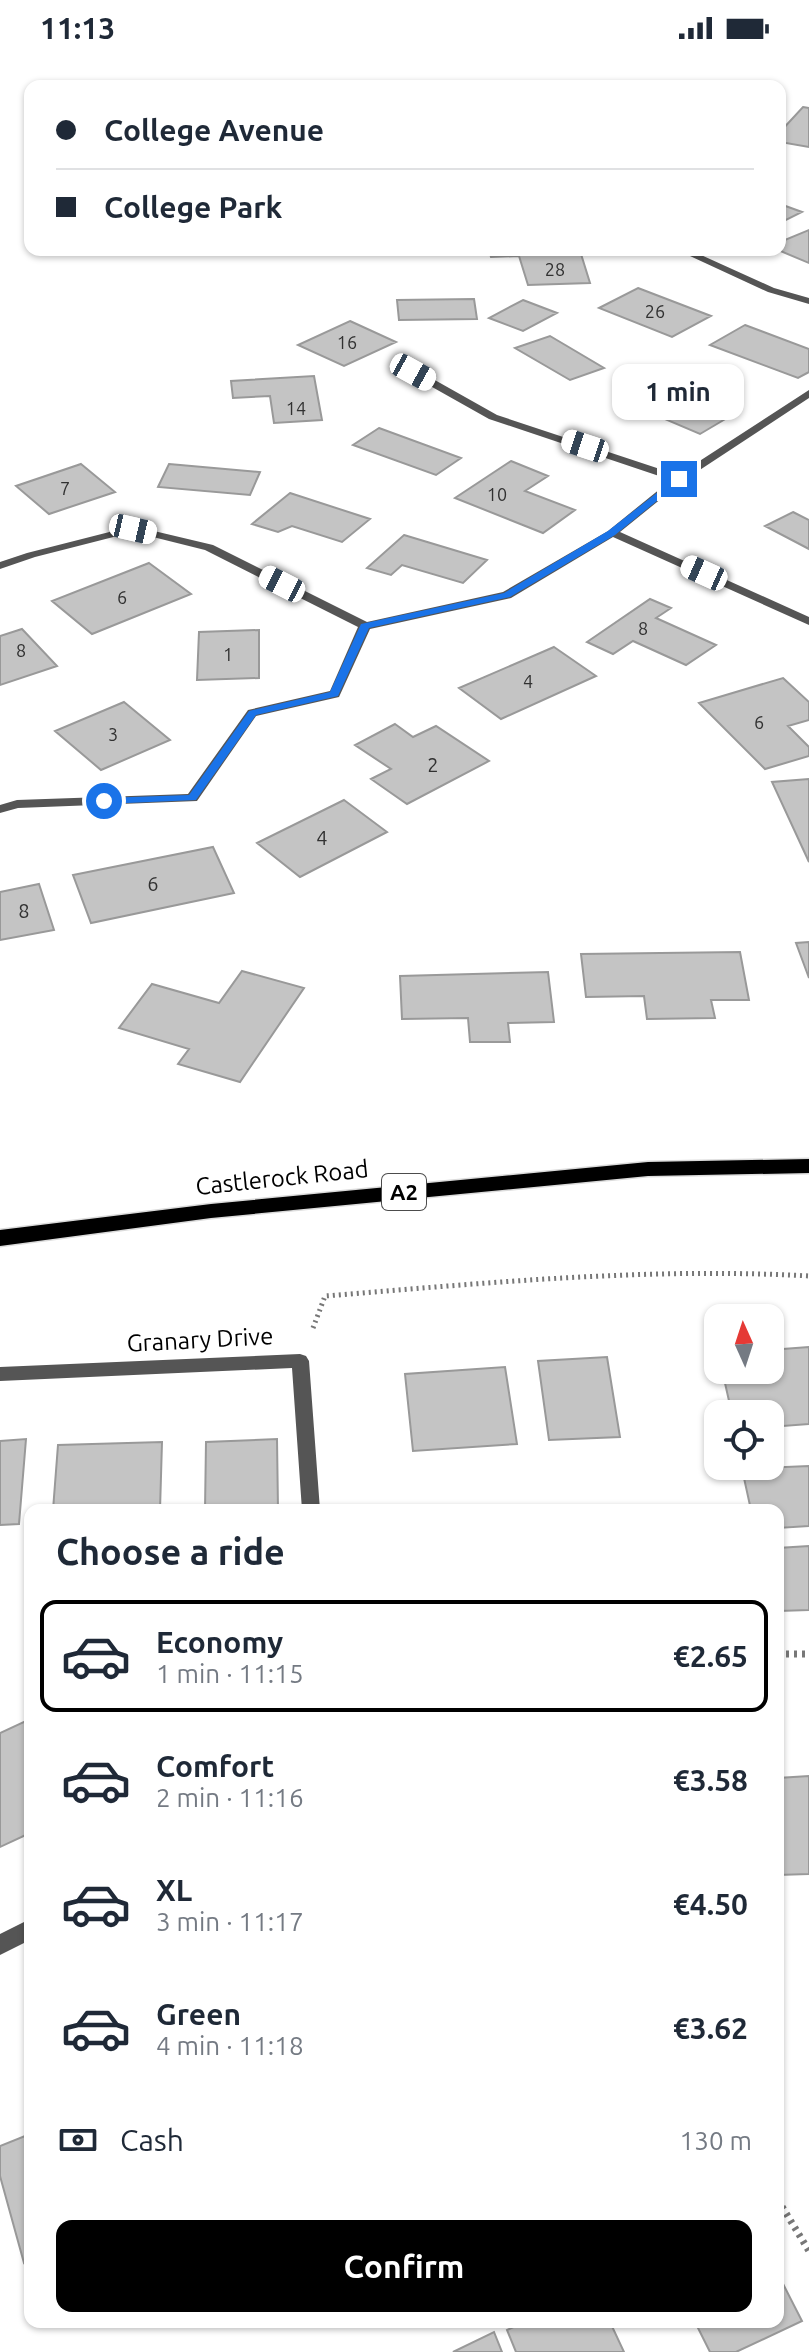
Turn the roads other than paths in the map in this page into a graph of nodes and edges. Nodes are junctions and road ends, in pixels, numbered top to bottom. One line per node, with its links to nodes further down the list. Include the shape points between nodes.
1 (695, 256): 2 (street)
2 (809, 301)
3 (413, 372): 5 (street, via 493,417)
4 (809, 393): 5 (street)
5 (679, 479): 6 (street)
6 (612, 533): 8 (street); 9 (street, via 507,595)
7 (0, 566): 9 (street, via 133,529 209,547)
8 (809, 621)
9 (365, 626): 10 (street, via 335,694 252,713 192,798 17,804)
10 (0, 809)
11 (809, 1166): 12 (main road, Castlerock Road / A2, via 648,1169 211,1211)
12 (0, 1238)
13 (0, 1374): 14 (street, Granary Drive, via 300,1361)
14 (311, 1504)
15 (24, 1932): 16 (street)
16 (0, 1945)

